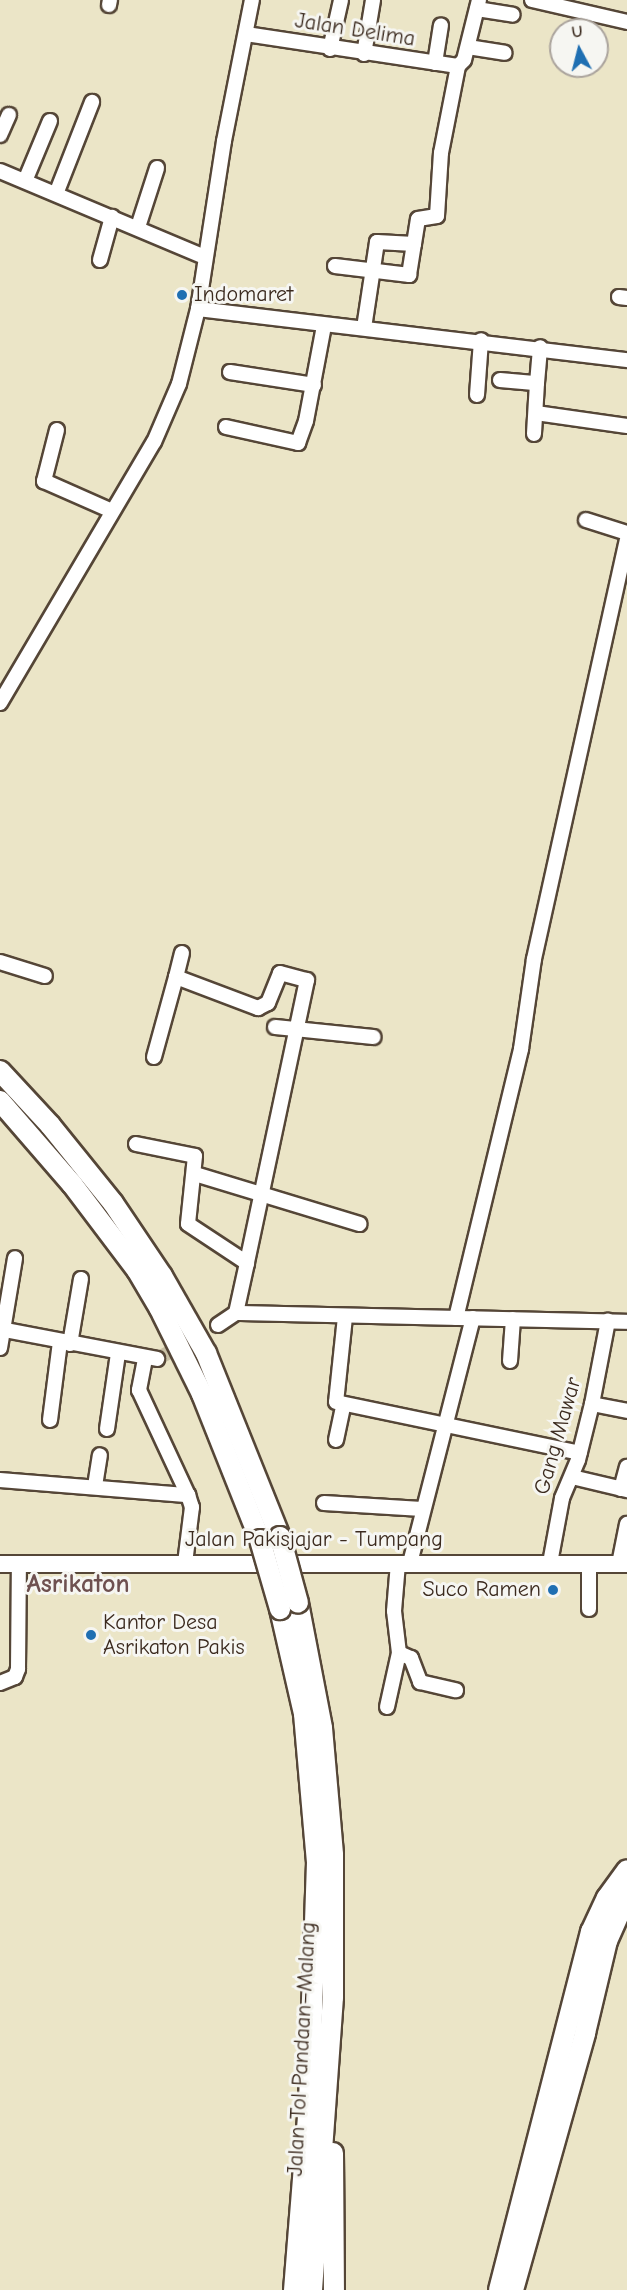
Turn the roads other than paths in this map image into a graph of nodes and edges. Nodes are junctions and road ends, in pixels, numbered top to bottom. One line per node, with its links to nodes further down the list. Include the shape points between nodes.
1 (252, 0): 9 (street)
2 (341, 0): 11 (street)
3 (373, 0): 13 (street)
4 (532, 0): 7 (street)
5 (478, 4): 6 (street); 10 (street)
6 (513, 15)
7 (627, 22)
8 (441, 25): 14 (street)
9 (246, 34): 11 (street, Jalan Delima); 27 (street)
10 (468, 47): 12 (street); 15 (street)
11 (330, 49): 13 (street, Jalan Delima)
12 (505, 53)
13 (364, 54): 14 (street, Jalan Delima)
14 (435, 63): 15 (street, Jalan Delima)
15 (458, 66): 26 (street, via 441,153 437,216 418,219)
16 (92, 102): 23 (street)
17 (9, 115): 19 (street)
18 (50, 121): 22 (street)
19 (0, 135)
20 (158, 168): 25 (street)
21 (0, 171): 22 (street)
22 (25, 181): 23 (street)
23 (56, 194): 24 (street)
24 (112, 217): 25 (street); 28 (street)
25 (138, 227): 27 (street)
26 (414, 244): 30 (street, via 377,243); 30 (street, via 410,274)
27 (206, 257): 31 (street)
28 (100, 260)
29 (335, 266): 30 (street)
30 (372, 270): 33 (street)
31 (198, 309): 32 (street); 47 (street, via 165,419)
32 (324, 326): 33 (street); 40 (street)
33 (364, 328): 34 (street)
34 (481, 340): 35 (street); 41 (street)
35 (540, 347): 36 (street); 39 (street)
36 (627, 360)
37 (230, 372): 40 (street)
38 (500, 380): 39 (street)
39 (537, 382): 42 (street)
40 (314, 385): 44 (street, via 298,443)
41 (477, 395)
42 (536, 413): 43 (street); 46 (street)
43 (627, 426)
44 (226, 427)
45 (57, 430): 47 (street, via 44,482)
46 (534, 434)
47 (112, 511): 51 (street)
48 (586, 520): 49 (street)
49 (627, 533)
50 (627, 540): 71 (street, via 534,959 521,1049)
51 (0, 703)
52 (182, 953): 55 (street)
53 (0, 962): 54 (street)
54 (45, 976)
55 (176, 977): 57 (street, via 258,1008 268,1003 280,973 303,976 307,984); 59 (street)
56 (275, 1027): 57 (street)
57 (297, 1032): 58 (street); 64 (street)
58 (373, 1037)
59 (154, 1057)
60 (0, 1071): 107 (highway, Jalan Tol Pandaan–Malang, bridge, via 113,1203 162,1276 206,1353 280,1537)
61 (0, 1101): 107 (highway, Jalan Tol Pandaan–Malang, bridge, via 72,1184 137,1270 160,1309 199,1387)
62 (136, 1144): 63 (street, via 195,1156)
63 (195, 1174): 64 (street); 67 (street, via 188,1224)
64 (261, 1194): 65 (street); 67 (street)
65 (360, 1224)
66 (15, 1258): 77 (street)
67 (247, 1263): 69 (street)
68 (81, 1279): 78 (street)
69 (236, 1313): 70 (street); 76 (street)
70 (345, 1317): 71 (street); 83 (street, via 335,1396 336,1402)
71 (456, 1318): 72 (street)
72 (473, 1318): 73 (street); 86 (street)
73 (513, 1319): 74 (street); 81 (street)
74 (608, 1321): 75 (street); 82 (street, Gang Mawar)
75 (627, 1322)
76 (218, 1325)
77 (2, 1330): 78 (street); 79 (street)
78 (65, 1343): 80 (street); 85 (street)
79 (0, 1348)
80 (118, 1354): 87 (street); 96 (street, via 151,1359 139,1390)
81 (510, 1362)
82 (592, 1404): 84 (street); 89 (street, Gang Mawar)
83 (344, 1406): 86 (street); 88 (street)
84 (627, 1411)
85 (50, 1420)
86 (445, 1425): 89 (street); 98 (street)
87 (107, 1429)
88 (336, 1440)
89 (580, 1453): 92 (street, Gang Mawar)
90 (100, 1455): 94 (street)
91 (627, 1467): 95 (street)
92 (572, 1478): 95 (street); 102 (street, Gang Mawar, via 562,1498)
93 (0, 1480): 94 (street)
94 (95, 1486): 96 (street)
95 (624, 1490)
96 (188, 1495): 100 (street, via 192,1507)
97 (324, 1503): 98 (street)
98 (422, 1509): 101 (street)
99 (627, 1524): 106 (street)
100 (185, 1563): 101 (main road, Jalan Pakisjajar - Tumpang); 104 (main road, Jalan Pakisjajar - Tumpang)
101 (404, 1563): 102 (main road, Jalan Pakisjajar - Tumpang); 109 (street, via 394,1621)
102 (550, 1563): 105 (main road, Jalan Pakisjajar - Tumpang)
103 (0, 1564): 104 (main road, Jalan Pakisjajar - Tumpang)
104 (19, 1564): 110 (street, via 18,1669 15,1677)
105 (589, 1564): 106 (main road, Jalan Pakisjajar - Tumpang); 108 (street)
106 (623, 1564)
107 (289, 1606): 115 (highway, Jalan Tol Pandaan–Malang, via 328,1777 334,1917); 117 (highway, Jalan Tol Pandaan–Malang, via 304,1714 317,1862 309,2104)
108 (589, 1609)
109 (399, 1653): 111 (street, via 411,1658 420,1682); 112 (street)
110 (0, 1683)
111 (456, 1690)
112 (387, 1707)
113 (627, 1870): 116 (highway, via 607,1898 591,1932 563,2029)
114 (627, 1896): 116 (highway, via 607,1941)
115 (331, 2039): 118 (highway, Jalan Tol Pandaan–Malang); 119 (highway, via 335,2060)
116 (525, 2227): 120 (highway); 121 (highway); 122 (highway); 123 (highway)
117 (294, 2290)
118 (312, 2290)
119 (334, 2290)
120 (489, 2290)
121 (499, 2290)
122 (513, 2290)
123 (522, 2290)

